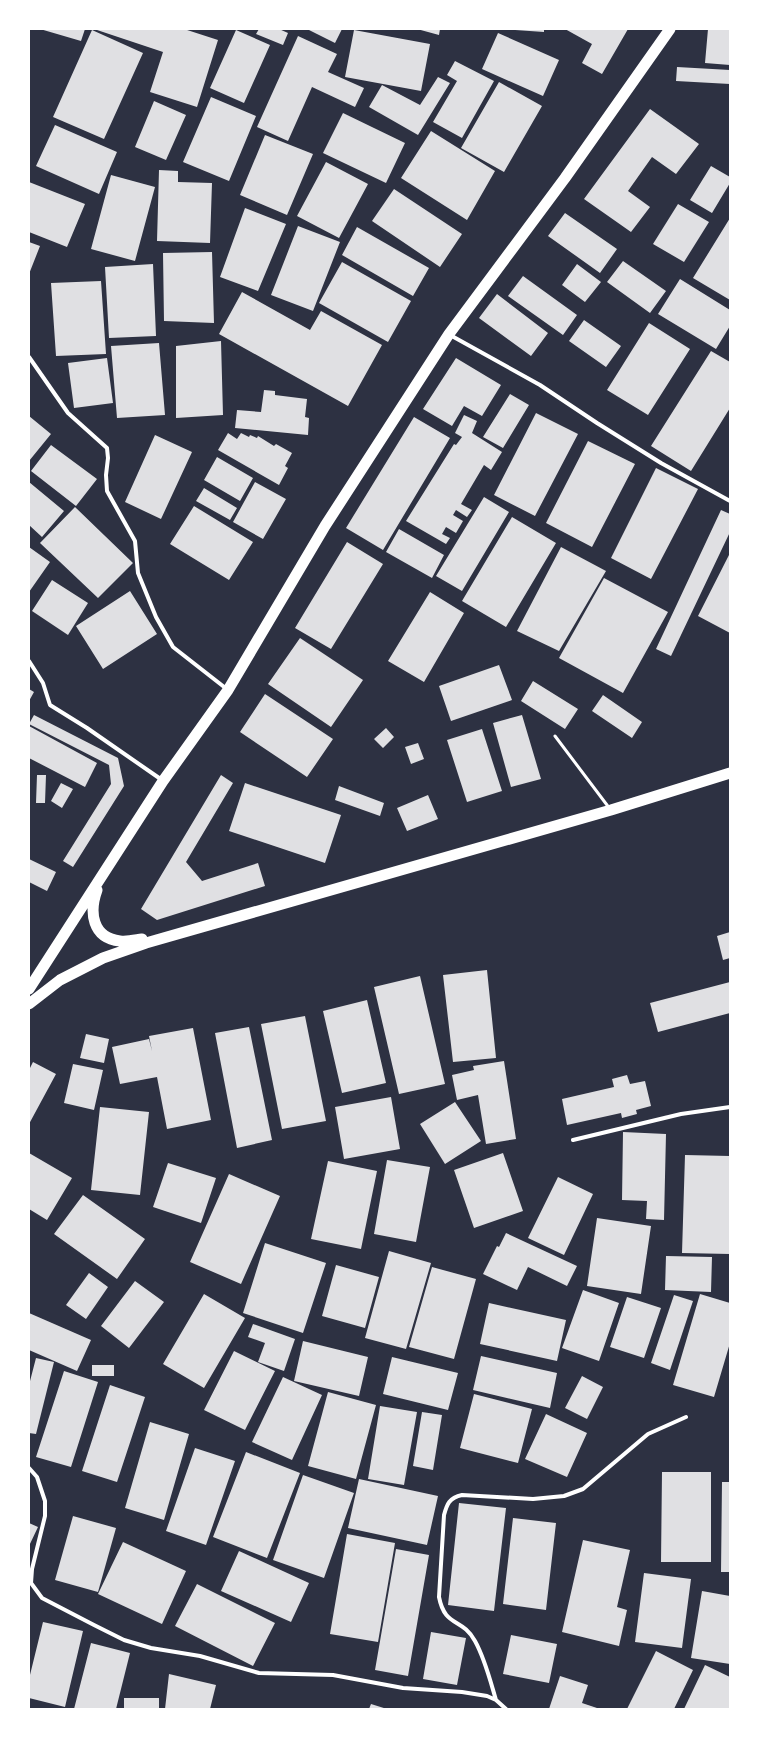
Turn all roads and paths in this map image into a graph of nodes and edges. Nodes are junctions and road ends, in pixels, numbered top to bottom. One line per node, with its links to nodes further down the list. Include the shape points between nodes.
1 (670, 29): 2 (highway, via 565,178)
2 (449, 334): 4 (street, via 540,385 662,463); 6 (highway, via 325,526)
3 (29, 357): 6 (street, via 68,413 106,448 107,490 135,541 138,573 156,617 173,647)
4 (730, 501)
5 (29, 661): 9 (street, via 43,683 50,705 88,728)
6 (228, 690): 9 (highway)
7 (555, 736): 10 (lane)
8 (730, 772): 10 (highway)
9 (163, 781): 11 (highway)
10 (611, 810): 12 (highway)
11 (104, 873): 12 (highway, via 92,908 93,919 104,935 122,942); 13 (highway)
12 (170, 936): 14 (highway, via 103,958 60,980)
13 (29, 989)
14 (29, 1004)
15 (730, 1107): 16 (street, via 680,1114)
16 (573, 1140)
17 (686, 1417): 19 (street, via 648,1434 583,1489 564,1496 532,1499 462,1495 453,1497 447,1504 444,1515 439,1597 442,1610 446,1616 461,1624 475,1641)
18 (29, 1468): 19 (street, via 37,1477 45,1501 45,1516 31,1583 42,1598 124,1640 151,1648 200,1656 259,1673 333,1675 403,1688 462,1692)
19 (496, 1700): 20 (street)
20 (506, 1709)

